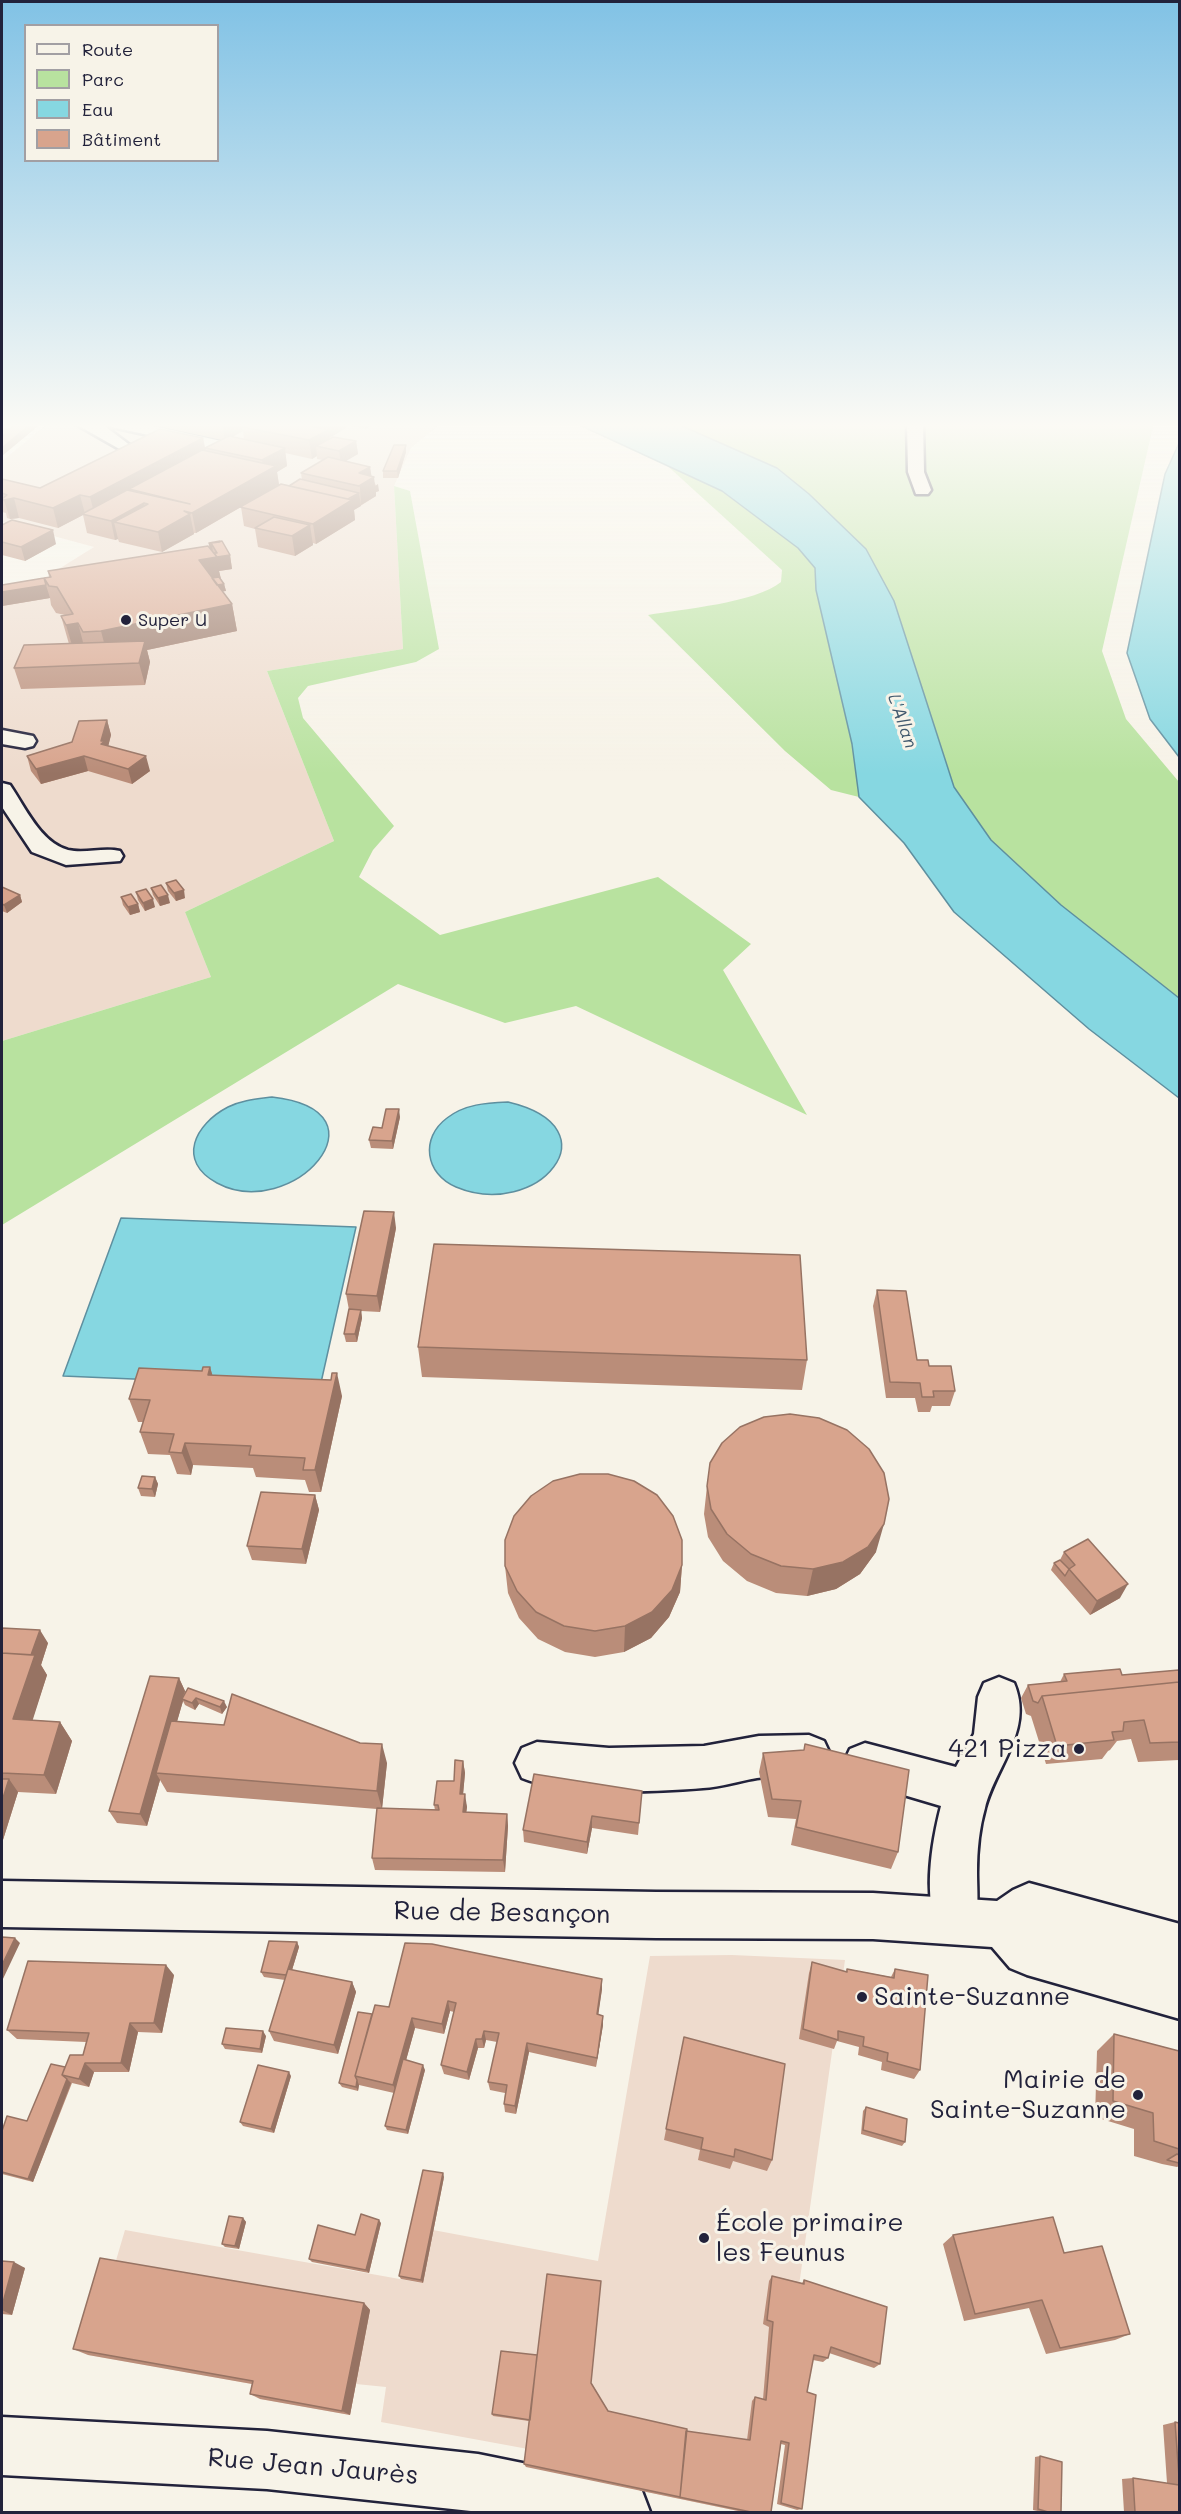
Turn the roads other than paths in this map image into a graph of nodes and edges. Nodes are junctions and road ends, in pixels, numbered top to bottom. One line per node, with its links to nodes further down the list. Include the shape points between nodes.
1 (2, 737): 2 (main road)
2 (25, 741)
3 (2, 790): 4 (main road, via 41,847 66,858)
4 (111, 856)
5 (999, 1697): 7 (main road, via 998,1736)
6 (537, 1763): 7 (main road, via 609,1769 704,1767 759,1757 826,1755 908,1773)
7 (968, 1792): 9 (main road, via 954,1845)
8 (2, 1904): 9 (main road, Rue de Besançon, via 732,1917 859,1914)
9 (955, 1919): 10 (main road, Rue de Besançon)
10 (1002, 1925): 11 (main road, via 1029,1906); 12 (main road, via 1027,1952)
11 (1179, 1948)
12 (1179, 1995)
13 (2, 2446): 14 (main road, Rue Jean Jaurès, via 267,2460 478,2483)
14 (621, 2512)

